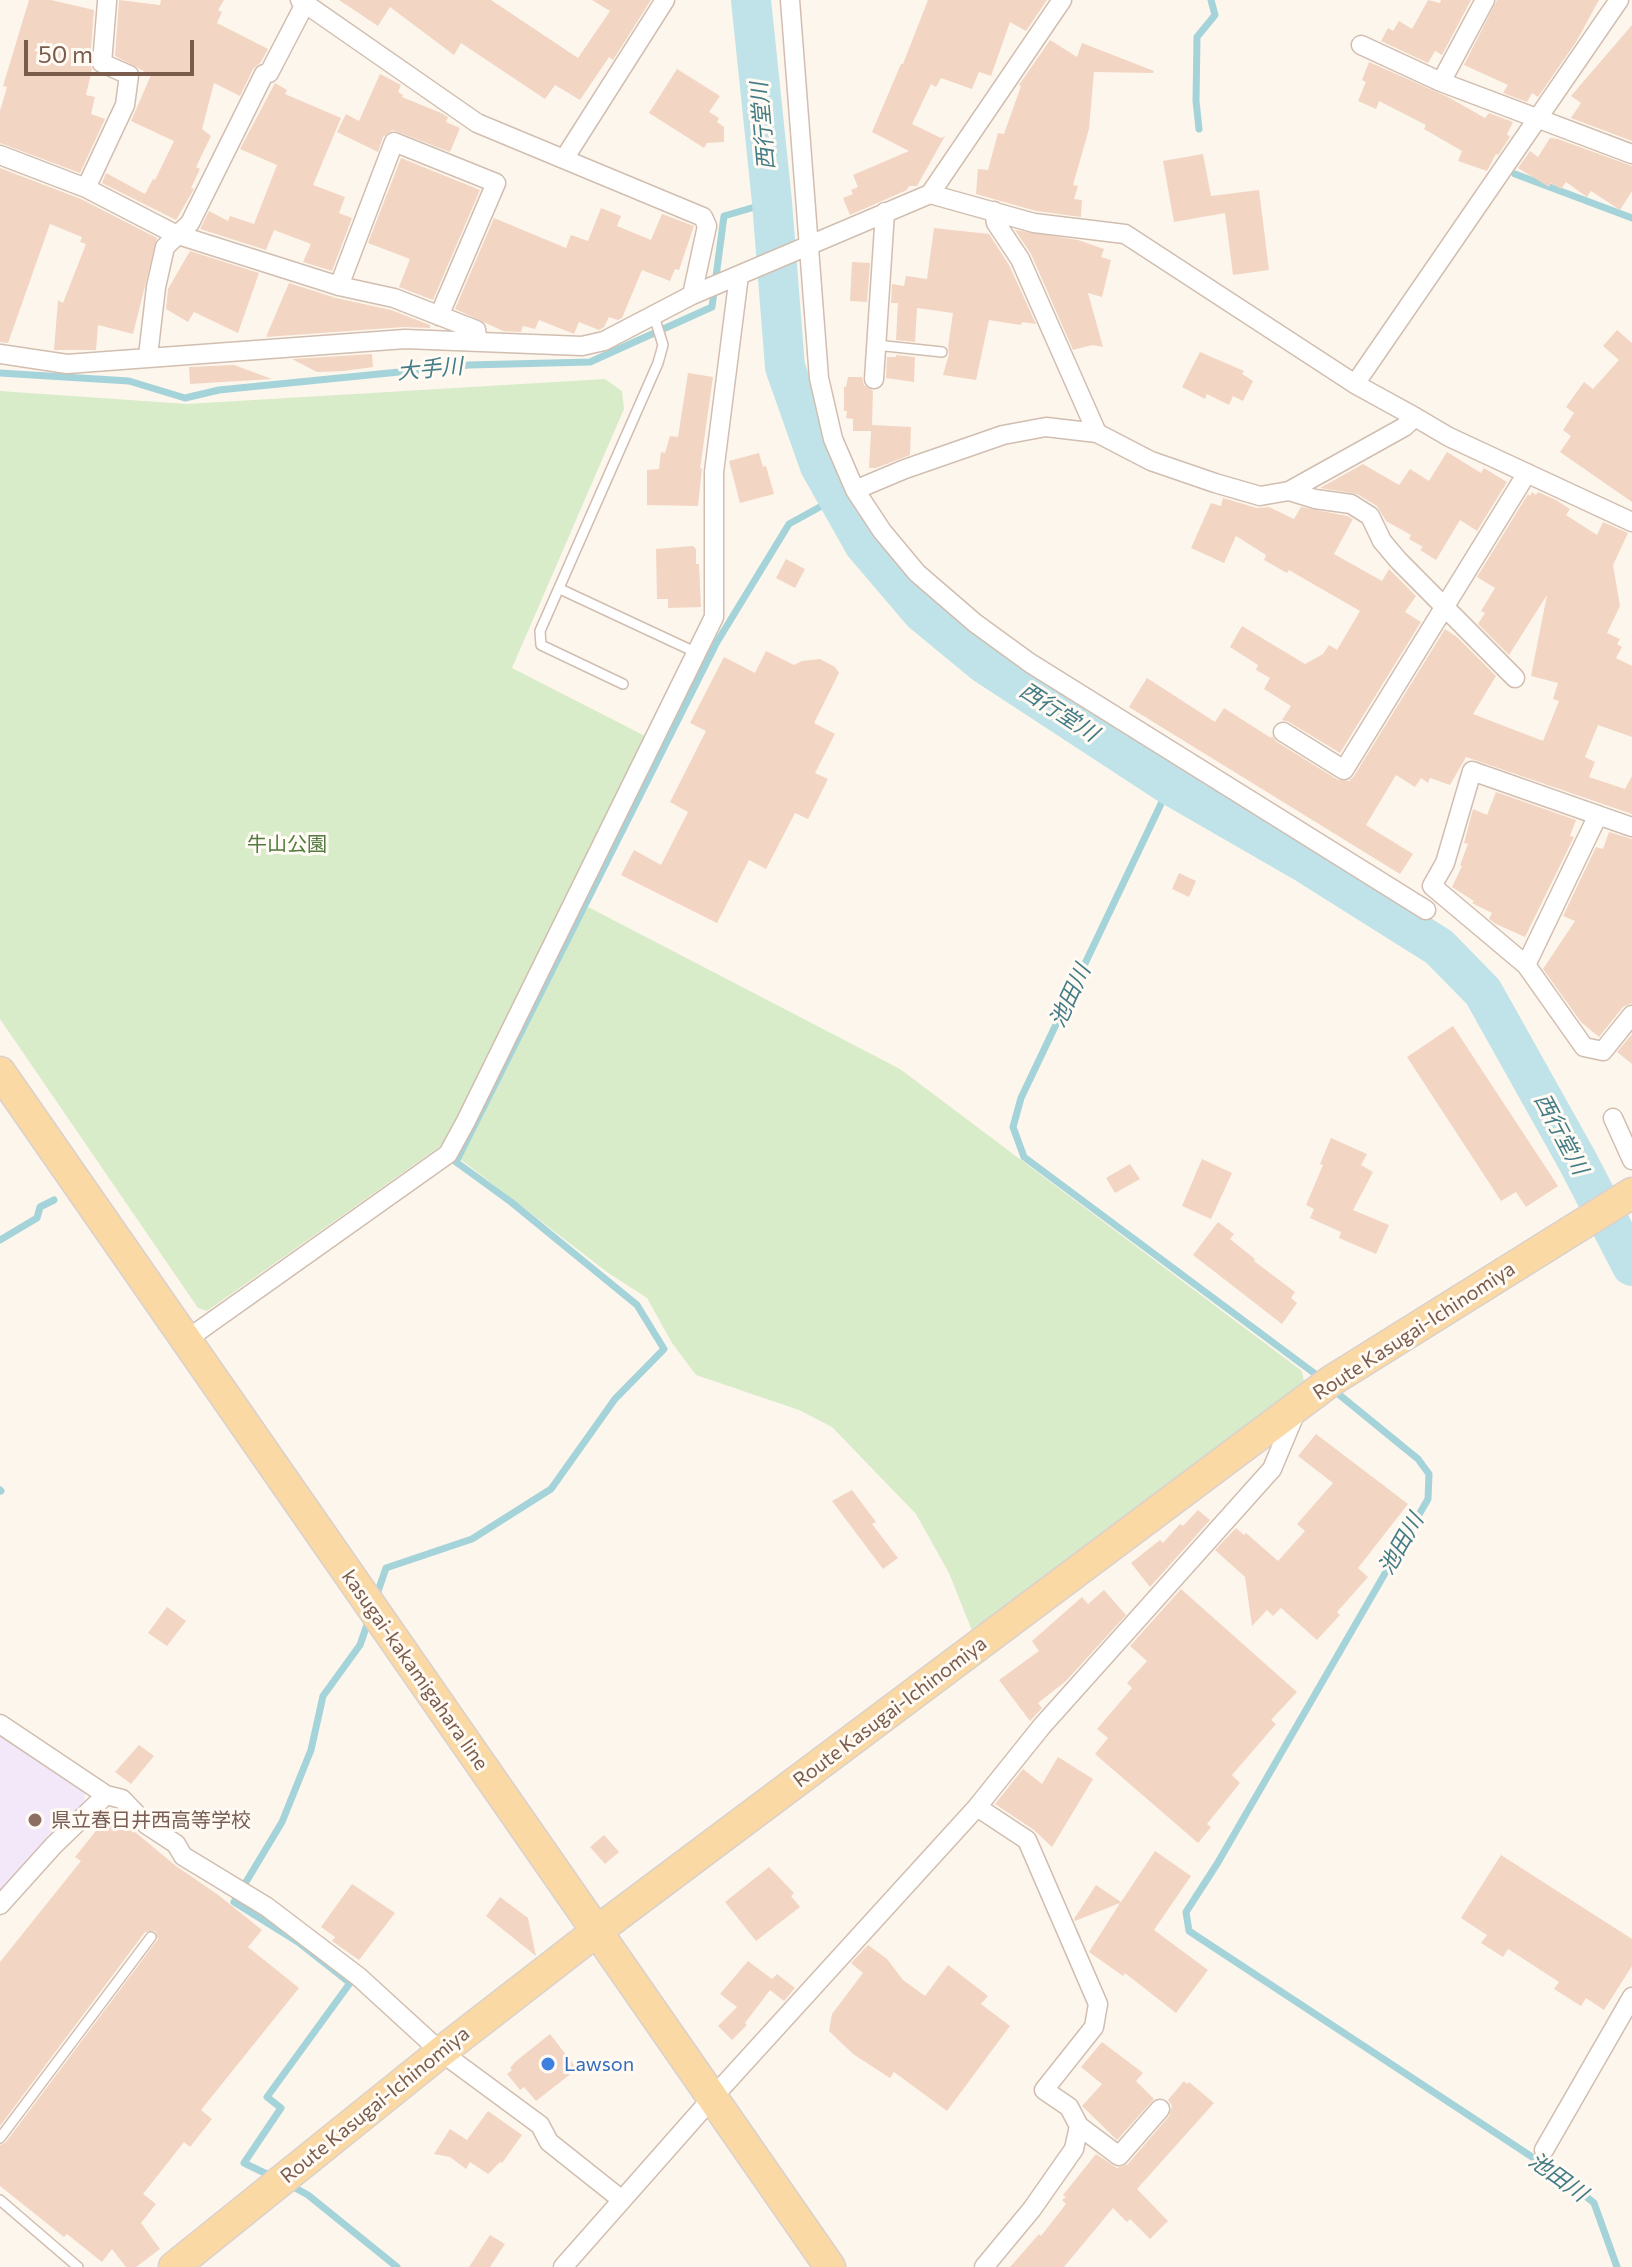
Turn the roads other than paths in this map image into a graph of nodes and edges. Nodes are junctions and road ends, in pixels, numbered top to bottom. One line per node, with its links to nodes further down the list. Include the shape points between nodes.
1 (665, 0): 13 (street)
2 (790, 0): 19 (street)
3 (1062, 0): 15 (street)
4 (1485, 0): 9 (street)
5 (1619, 0): 10 (street)
6 (105, 1): 14 (street, via 102,63 129,75 125,105)
7 (304, 1): 13 (street, via 477,123); 18 (street, via 190,223)
8 (1361, 45): 9 (street)
9 (1441, 82): 10 (street)
10 (1537, 118): 11 (street); 31 (street)
11 (1632, 154)
12 (0, 155): 14 (street)
13 (564, 159): 22 (street, via 703,217 707,226)
14 (86, 188): 18 (street)
15 (930, 194): 16 (street); 17 (street)
16 (994, 211): 31 (street, via 1034,223 1125,234); 33 (street)
17 (885, 212): 19 (street); 26 (street)
18 (175, 234): 21 (street); 29 (street, via 165,247)
19 (808, 244): 20 (street); 35 (street, via 819,378 833,439)
20 (739, 275): 22 (street); 40 (street, via 714,472 714,617)
21 (339, 286): 23 (street, via 394,298); 23 (street, via 394,142 496,183)
22 (692, 295): 24 (street)
23 (439, 316): 25 (street, via 476,330)
24 (654, 316): 25 (street, via 582,346); 38 (lane, via 663,345 658,363)
25 (478, 342): 29 (street, via 405,339)
26 (876, 345): 27 (lane); 30 (street)
27 (942, 352)
28 (0, 354): 29 (street, via 67,364)
29 (148, 356)
30 (874, 379)
31 (1355, 384): 32 (street)
32 (1415, 417): 34 (street); 36 (street)
33 (1097, 433): 35 (street, via 1046,427 1003,435); 36 (street, via 1151,461 1215,483 1260,496)
34 (1527, 473): 37 (street); 39 (street)
35 (855, 490): 46 (street, via 917,573 986,631)
36 (1289, 491): 39 (street, via 1351,504 1370,516 1382,541)
37 (1632, 522)
38 (560, 589): 40 (lane); 42 (lane, via 540,631 541,645)
39 (1444, 608): 41 (street); 43 (street, via 1344,770)
40 (695, 652): 53 (street, via 448,1154)
41 (1515, 678)
42 (623, 684)
43 (1283, 732)
44 (1598, 815): 45 (street); 47 (street); 47 (street, via 1472,771 1445,863 1432,886)
45 (1632, 827)
46 (1426, 910)
47 (1526, 965): 48 (street, via 1584,1047 1603,1051)
48 (1632, 1015)
49 (0, 1072): 53 (main road, kasugai-kakamigahara line)
50 (1613, 1118): 51 (street)
51 (1632, 1160)
52 (1632, 1193): 54 (main road, Route Kasugai-Ichinomiya)
53 (186, 1340): 59 (main road, kasugai-kakamigahara line)
54 (1313, 1395): 57 (street, via 1272,1469 1042,1726); 59 (main road, Route Kasugai-Ichinomiya)
55 (0, 1724): 56 (street)
56 (106, 1795): 58 (street); 62 (street, via 122,1799 183,1856 267,1907 359,1977)
57 (977, 1807): 63 (street); 65 (street, via 1027,1840 1098,2004 1094,2027 1044,2090 1069,2107)
58 (0, 1905)
59 (597, 1931): 62 (main road, Route Kasugai-Ichinomiya); 63 (main road, kasugai-kakamigahara line)
60 (151, 1937): 66 (lane)
61 (1632, 1997): 67 (street)
62 (441, 2052): 69 (street, via 540,2125 549,2142); 71 (main road, Route Kasugai-Ichinomiya)
63 (713, 2097): 69 (street); 73 (main road, kasugai-kakamigahara line)
64 (1160, 2109): 65 (street, via 1119,2156)
65 (1079, 2126): 74 (street, via 1074,2149)
66 (0, 2138)
67 (1544, 2150)
68 (0, 2200): 70 (lane)
69 (622, 2200): 72 (street)
70 (78, 2267)
71 (174, 2267)
72 (563, 2267)
73 (830, 2267)
74 (984, 2267)

